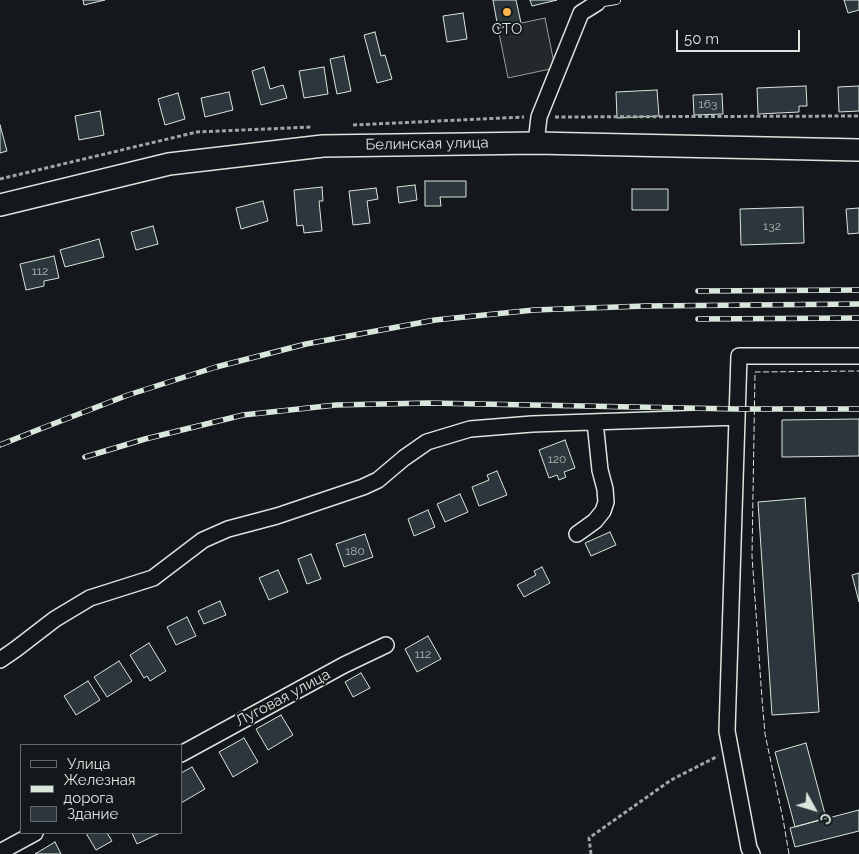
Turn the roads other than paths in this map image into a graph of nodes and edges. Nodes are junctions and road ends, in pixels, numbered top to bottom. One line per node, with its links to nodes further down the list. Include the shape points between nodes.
1 (616, 0): 2 (lane)
2 (597, 2): 3 (street, via 581,13 539,117)
3 (536, 143): 4 (main road, Белинская улица); 5 (main road, Белинская улица, via 323,146 169,164)
4 (859, 150)
5 (0, 204)
6 (859, 356): 7 (street, via 739,356)
7 (737, 417): 8 (street); 15 (street, via 728,731)
8 (595, 422): 9 (street, via 606,502 595,521); 11 (street, via 470,429 427,442 378,480 363,487 228,529 203,540 153,578 90,598 55,619)
9 (577, 534)
10 (386, 645): 12 (street, Луговая улица)
11 (0, 660)
12 (182, 753)
13 (33, 834): 14 (street)
14 (0, 852)
15 (752, 854)

